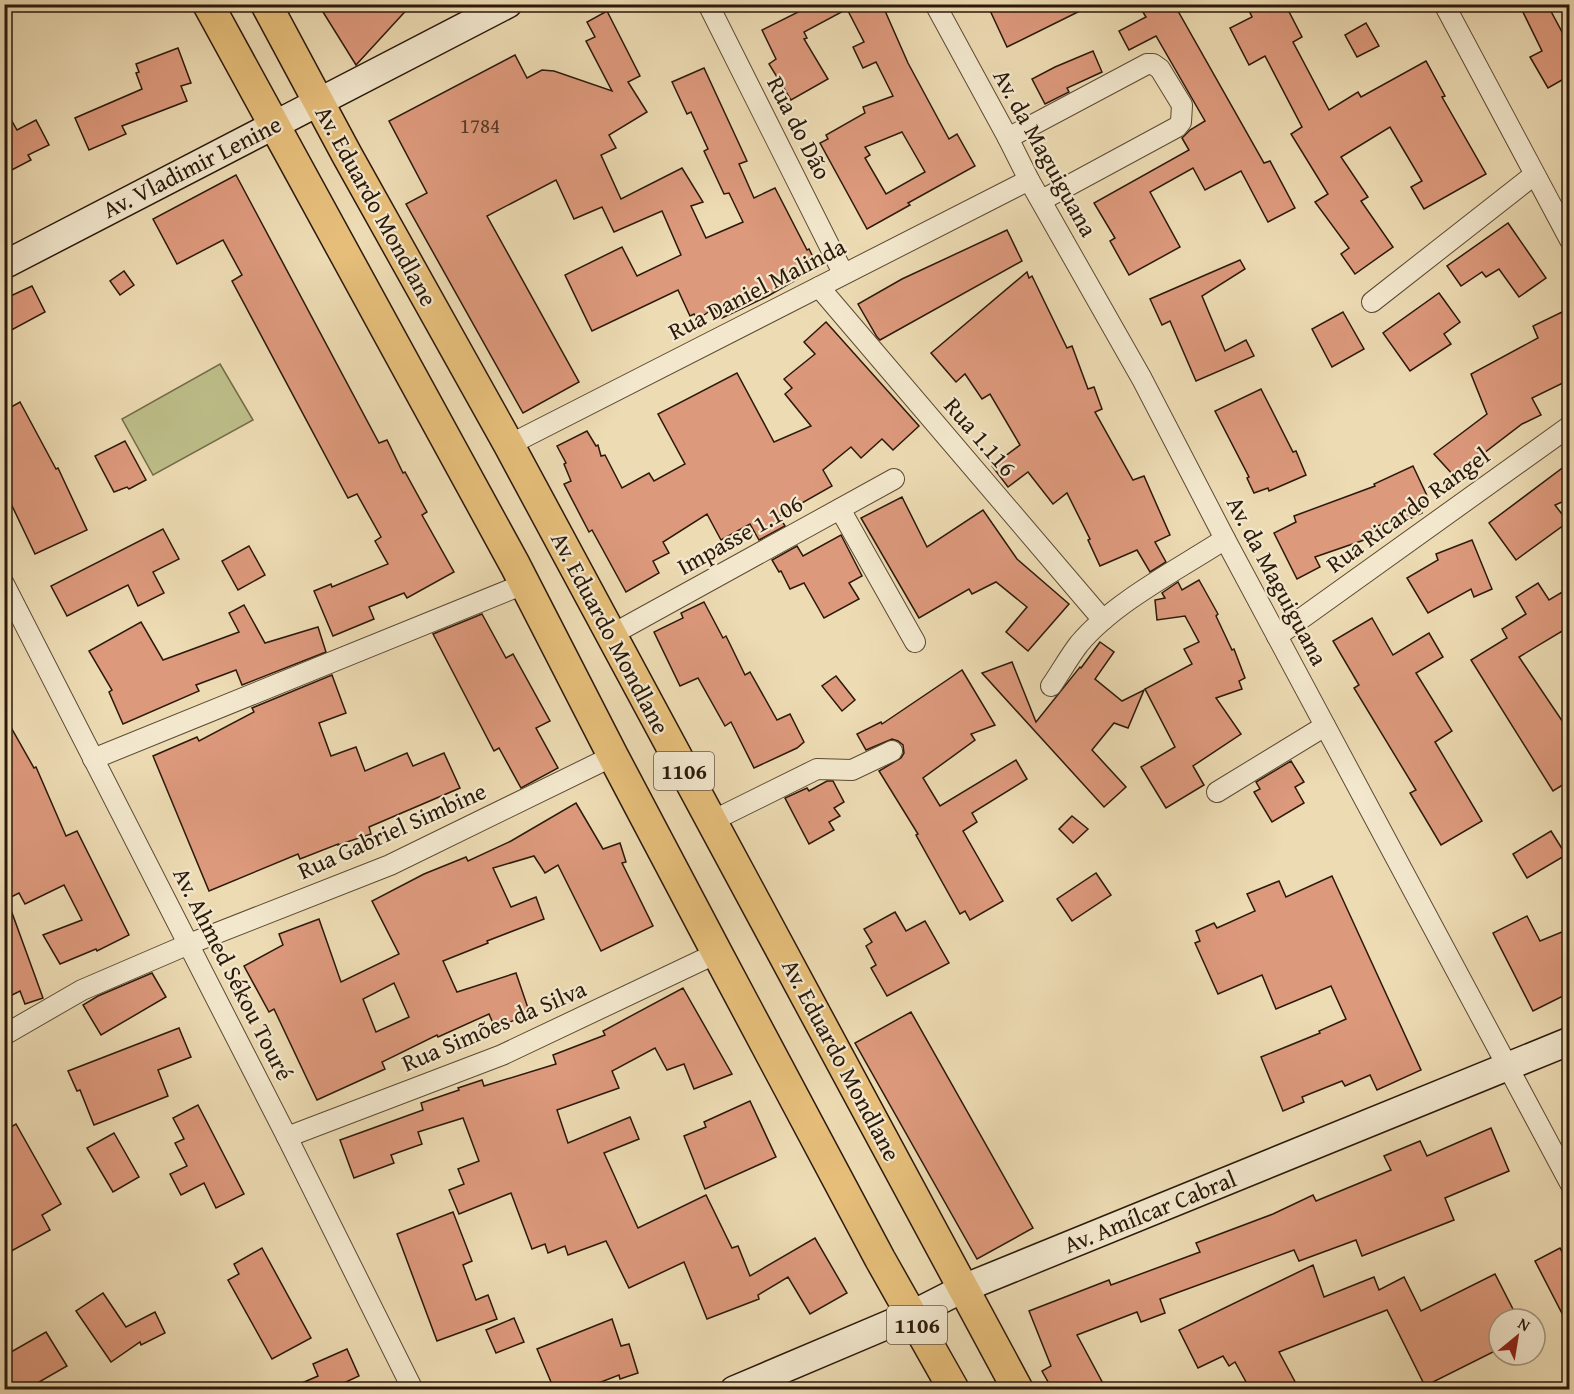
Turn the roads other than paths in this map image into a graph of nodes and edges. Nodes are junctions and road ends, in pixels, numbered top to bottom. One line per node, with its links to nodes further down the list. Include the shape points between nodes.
1 (208, 4): 8 (main road, Av. Eduardo Mondlane / 1106)
2 (266, 4): 7 (main road, Av. Eduardo Mondlane)
3 (507, 4): 7 (street, Av. Vladimir Lenine)
4 (708, 4): 15 (street, Rua do Dão)
5 (935, 4): 9 (street, Av. da Maguiguana)
6 (1444, 4): 10 (street)
7 (318, 102): 8 (street, Av. Vladimir Lenine); 19 (main road, Av. Eduardo Mondlane / 1106)
8 (273, 125): 14 (street, Av. Vladimir Lenine); 24 (main road, Av. Eduardo Mondlane / 1106)
9 (1008, 138): 11 (street, Av. da Maguiguana); 12 (street, via 1147,64 1161,69 1182,105 1177,127)
10 (1534, 175): 13 (street); 17 (street)
11 (1029, 180): 12 (street, Av. da Maguiguana); 15 (street, Rua Daniel Malinda)
12 (1042, 200): 22 (street, Av. da Maguiguana)
13 (1569, 240)
14 (4, 265)
15 (843, 273): 16 (street, Rua Daniel Malinda)
16 (819, 287): 19 (street, Rua Daniel Malinda); 25 (street, Rua 1.116)
17 (1372, 302)
18 (1569, 426): 27 (street, Rua Ricardo Rangel)
19 (509, 445): 26 (main road, Av. Eduardo Mondlane / 1106)
20 (894, 479): 21 (street, Impasse 1.106)
21 (840, 509): 26 (street, Impasse 1.106); 28 (street)
22 (1225, 539): 25 (street); 27 (street, Av. da Maguiguana)
23 (4, 584): 33 (street, Av. Ahmed Sékou Touré)
24 (524, 584): 32 (main road, Av. Eduardo Mondlane / 1106); 33 (street)
25 (1103, 620): 29 (street, via 1079,644)
26 (611, 635): 35 (main road, Av. Eduardo Mondlane / 1106)
27 (1277, 636): 30 (street, Av. da Maguiguana)
28 (915, 642)
29 (1051, 686)
30 (1325, 726): 34 (street); 40 (street, Av. da Maguiguana)
31 (892, 751): 35 (street, via 852,770 817,769)
32 (613, 756): 36 (street, Rua Gabriel Simbine, via 390,865); 37 (main road, Av. Eduardo Mondlane / 1106)
33 (93, 759): 36 (street, Av. Ahmed Sékou Touré)
34 (1216, 792)
35 (712, 821): 43 (main road, Av. Eduardo Mondlane / 1106)
36 (189, 944): 38 (street, Rua Gabriel Simbine, via 82,990); 41 (street, Av. Ahmed Sékou Touré)
37 (717, 953): 41 (street, Rua Simões da Silva, via 501,1055); 44 (main road, Av. Eduardo Mondlane / 1106)
38 (4, 1035)
39 (1569, 1041): 40 (street, Av. Amílcar Cabral)
40 (1508, 1067): 42 (street, Av. da Maguiguana); 43 (street, Av. Amílcar Cabral)
41 (288, 1137): 45 (street, Av. Ahmed Sékou Touré)
42 (1569, 1184)
43 (964, 1288): 44 (street, Av. Amílcar Cabral); 48 (main road, Av. Eduardo Mondlane / 1106)
44 (911, 1315): 46 (street, Av. Amílcar Cabral); 47 (main road, Av. Eduardo Mondlane / 1106)
45 (413, 1389)
46 (734, 1389)
47 (954, 1389)
48 (1018, 1389)

